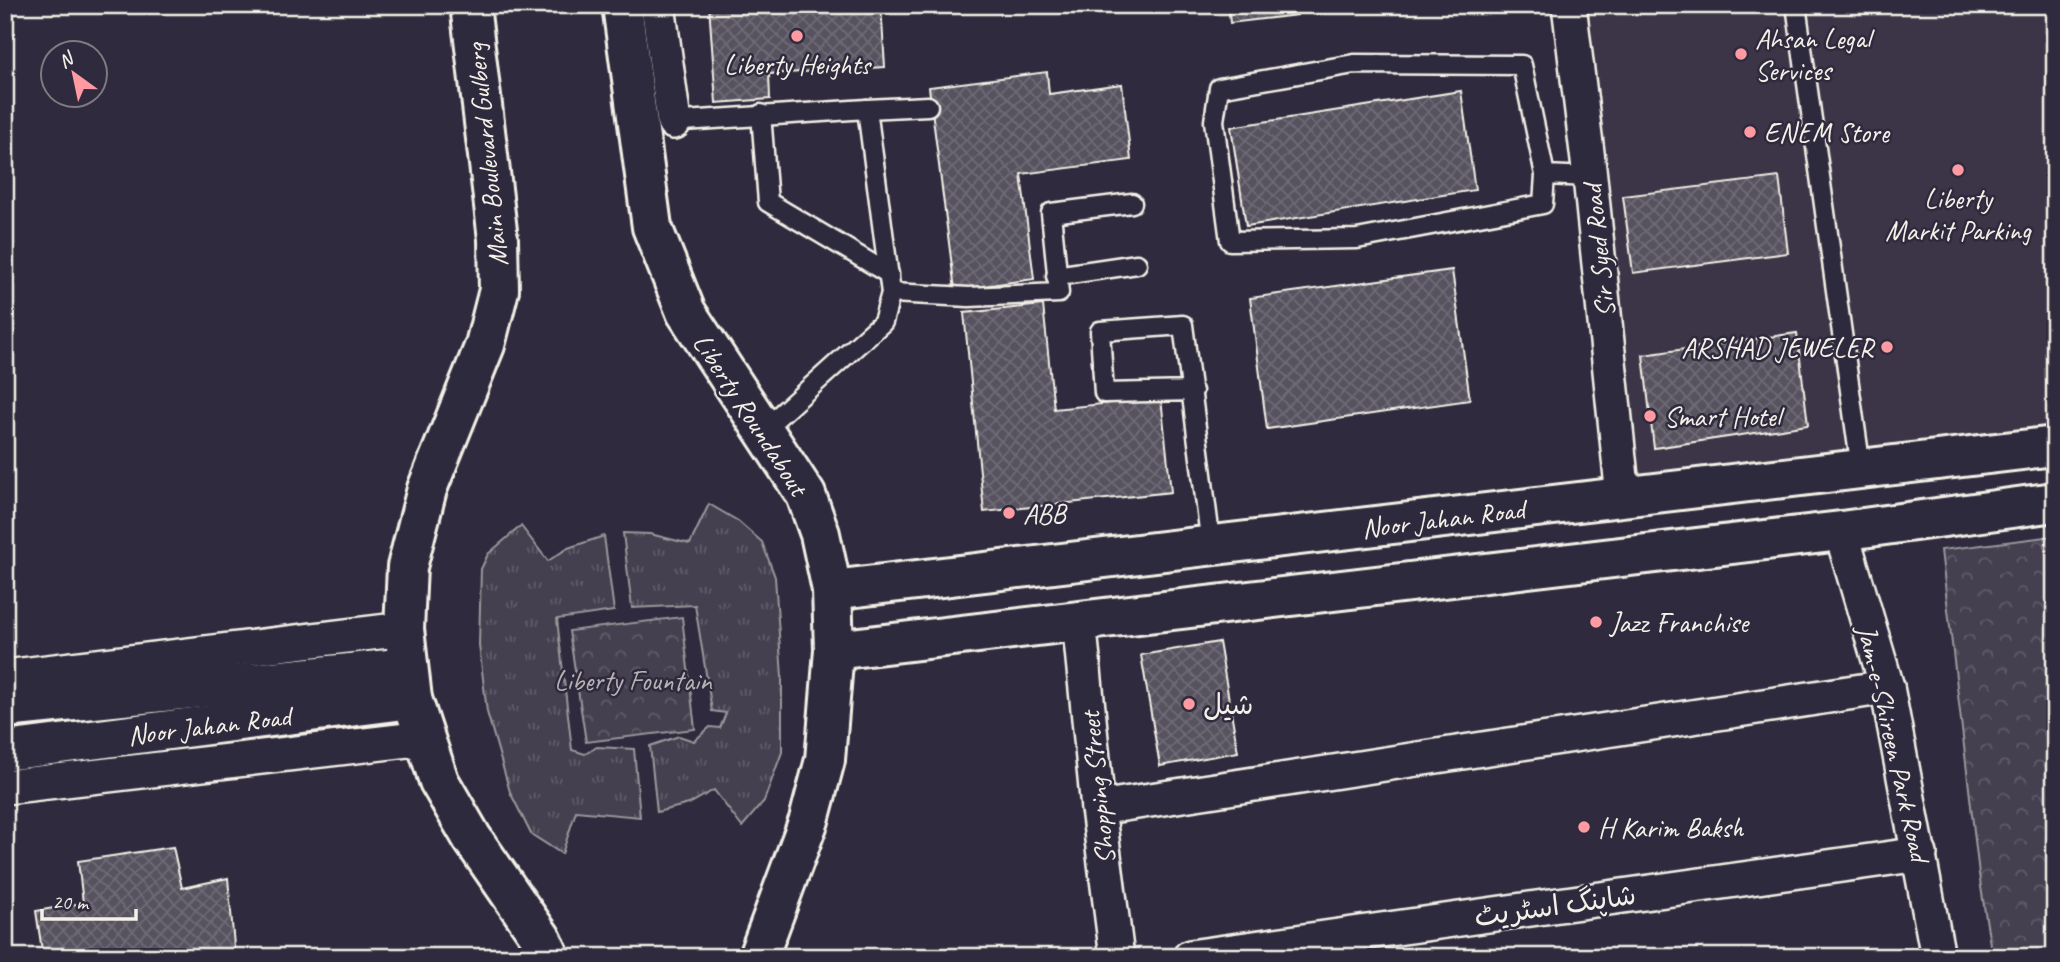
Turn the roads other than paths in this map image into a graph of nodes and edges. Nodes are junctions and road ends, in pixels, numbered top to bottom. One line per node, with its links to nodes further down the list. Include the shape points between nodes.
1 (470, 5): 28 (street, Main Boulevard Gulberg, via 498,239 499,290 485,345 427,489 407,567)
2 (622, 5): 10 (street)
3 (658, 5): 9 (street)
4 (1569, 5): 12 (street, Sir Syed Road)
5 (1796, 5): 21 (lane)
6 (928, 106): 7 (lane)
7 (867, 109): 8 (lane); 15 (lane)
8 (761, 114): 9 (lane); 15 (lane, via 768,202)
9 (674, 122): 10 (lane)
10 (637, 125): 19 (street, Liberty Roundabout, via 652,228 672,282 686,312)
11 (1545, 175): 11 (lane, via 1522,65 1354,64 1219,88 1214,121 1230,241 1357,239 1543,204); 12 (lane)
12 (1590, 177): 22 (street, Sir Syed Road)
13 (1132, 203): 16 (lane, via 1051,213)
14 (1137, 264): 16 (lane)
15 (889, 274): 17 (lane)
16 (1056, 276): 17 (lane, via 1059,293 969,297)
17 (891, 293): 19 (lane, via 883,322)
18 (1193, 391): 18 (lane, via 1183,325 1100,331 1104,393); 25 (lane)
19 (763, 430): 26 (street, Liberty Roundabout, via 806,495)
20 (2055, 446): 21 (street, Noor Jahan Road)
21 (1861, 469): 22 (street, Noor Jahan Road)
22 (1623, 497): 25 (street, Noor Jahan Road)
23 (2055, 502): 24 (street, Noor Jahan Road)
24 (1841, 531): 27 (street, Noor Jahan Road); 32 (street, Jam-e-Shireen Park Road)
25 (1210, 545): 26 (street, Noor Jahan Road)
26 (832, 590): 29 (street, Liberty Roundabout)
27 (1079, 620): 29 (street, Noor Jahan Road); 37 (street, Shopping Street)
28 (404, 629): 30 (street); 31 (street)
29 (834, 650): 39 (street, Liberty Roundabout, via 825,760 809,820)
30 (5, 677)
31 (410, 683): 33 (street, Noor Jahan Road); 34 (street); 35 (street, Noor Jahan Road)
32 (1887, 687): 37 (street); 38 (street, Jam-e-Shireen Park Road)
33 (5, 708)
34 (425, 738): 36 (street); 40 (street, via 439,781 471,838)
35 (5, 751)
36 (5, 787)
37 (1098, 808): 41 (street, Shopping Street)
38 (1920, 854): 42 (street, شاپنگ اسٹریٹ); 43 (street, Jam-e-Shireen Park Road)
39 (761, 954)
40 (550, 957)
41 (1117, 957)
42 (1190, 957)
43 (1938, 957)

